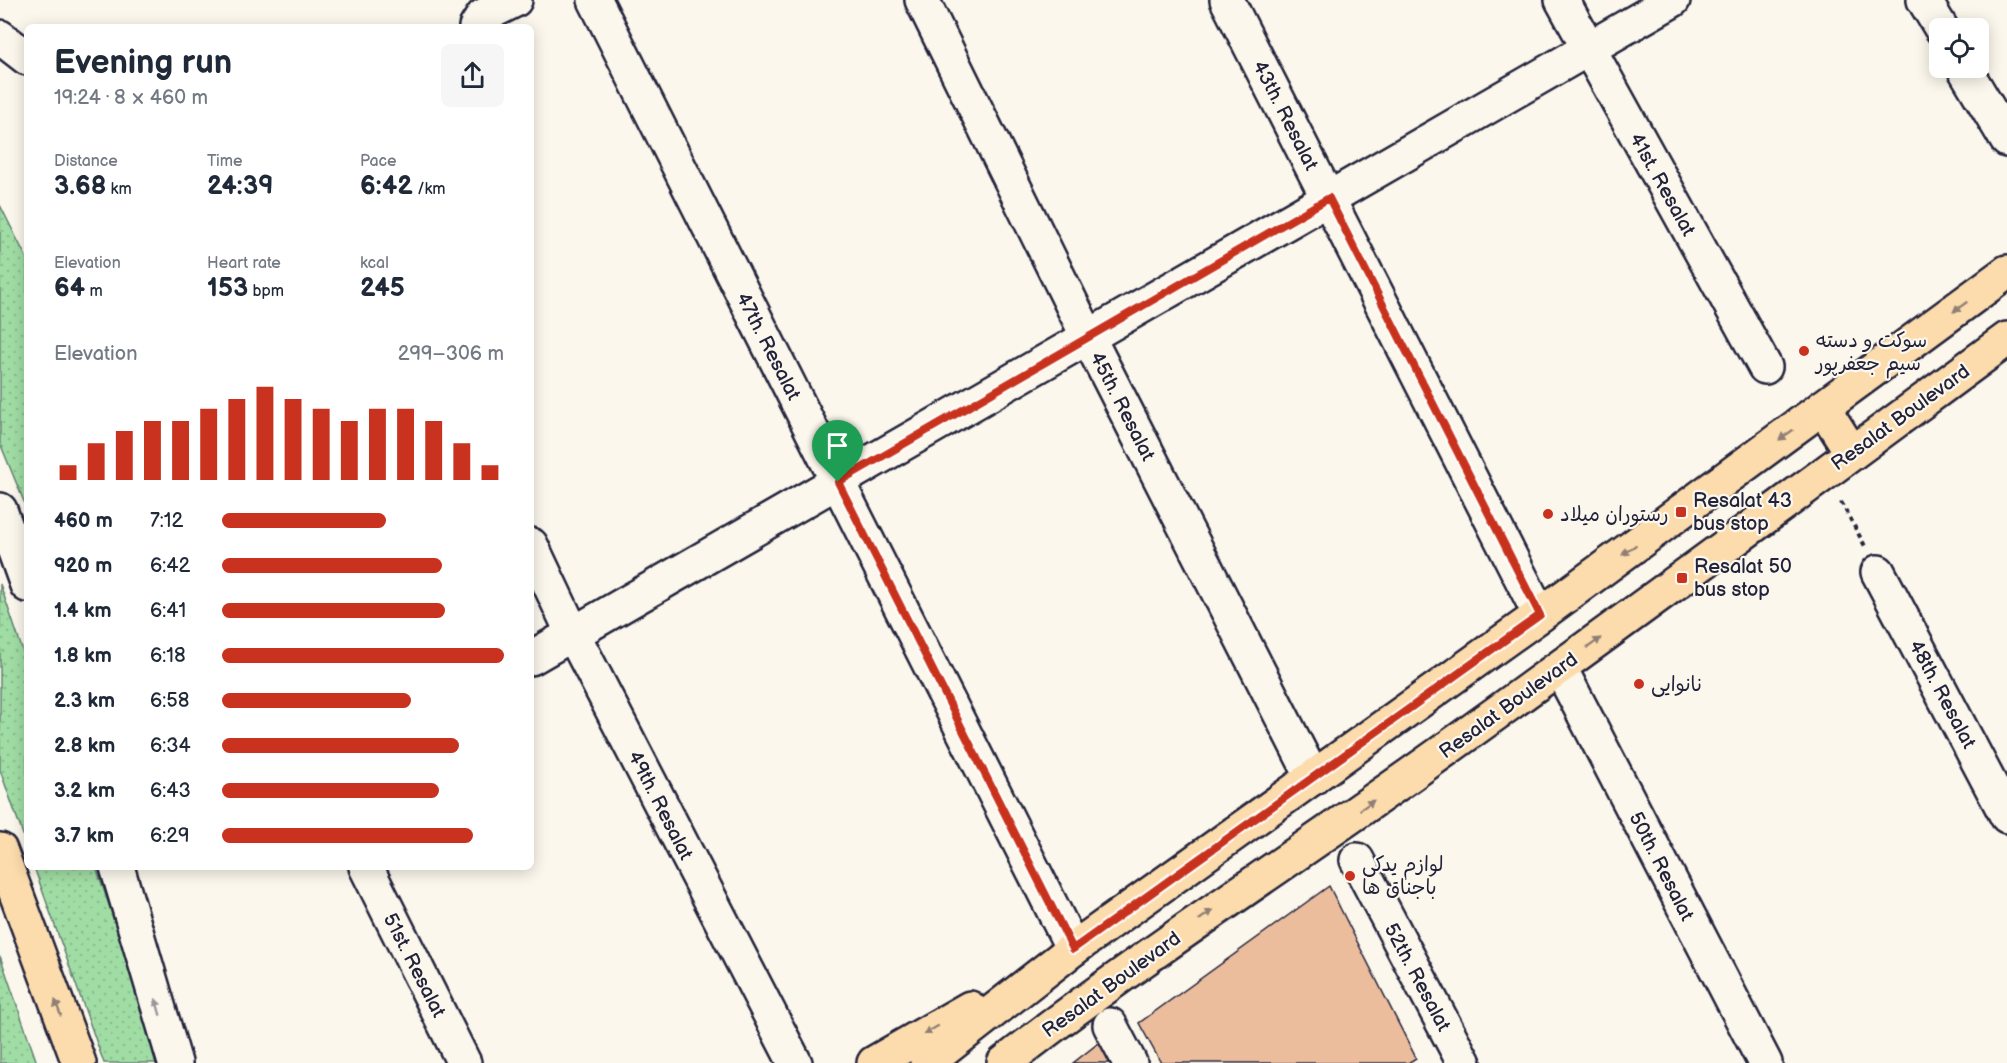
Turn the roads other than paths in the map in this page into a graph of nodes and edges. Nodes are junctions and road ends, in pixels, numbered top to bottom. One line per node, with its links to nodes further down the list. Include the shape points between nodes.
1 (515, 0): 8 (street)
2 (595, 0): 22 (street, 47th. Resalat)
3 (922, 0): 17 (street, 45th. Resalat)
4 (1227, 0): 15 (street, 43th. Resalat)
5 (1562, 0): 11 (street, 41st. Resalat)
6 (1673, 0): 11 (street)
7 (1924, 0): 9 (street)
8 (472, 14)
9 (1935, 18)
10 (0, 37): 12 (street)
11 (1587, 49): 15 (street); 19 (street, 41st. Resalat)
12 (24, 56)
13 (1970, 78): 14 (street)
14 (2007, 140)
15 (1329, 198): 17 (street); 27 (street, 43th. Resalat)
16 (2007, 272): 20 (main road, one-way to 20)
17 (1088, 337): 22 (street); 31 (street, 45th. Resalat)
18 (2007, 339): 21 (main road, Resalat Boulevard)
19 (1765, 367)
20 (1823, 407): 21 (main road); 27 (main road, one-way to 27)
21 (1839, 463): 30 (main road, Resalat Boulevard, one-way to 21)
22 (838, 482): 28 (street); 37 (street, 47th. Resalat)
23 (0, 510): 25 (street)
24 (534, 551): 28 (street, 49th. Resalat)
25 (24, 571)
26 (1878, 572): 32 (street, 48th. Resalat)
27 (1540, 615): 31 (main road)
28 (573, 634): 29 (street); 42 (street, 49th. Resalat)
29 (534, 656)
30 (1560, 668): 45 (main road, Resalat Boulevard, one-way to 30, via 1089,997); 48 (street, 50th. Resalat)
31 (1313, 778): 37 (main road)
32 (2007, 816)
33 (0, 850): 39 (main road, one-way to 33)
34 (1357, 860): 47 (street, 52th. Resalat)
35 (118, 870): 40 (street, one-way to 35)
36 (368, 870): 41 (street, 51st. Resalat)
37 (1073, 949): 43 (main road, one-way to 43); 44 (main road)
38 (1110, 1025): 46 (street)
39 (79, 1063)
40 (175, 1063)
41 (464, 1063)
42 (795, 1063)
43 (874, 1063)
44 (927, 1063)
45 (1004, 1063)
46 (1130, 1063)
47 (1464, 1063)
48 (1765, 1063)

